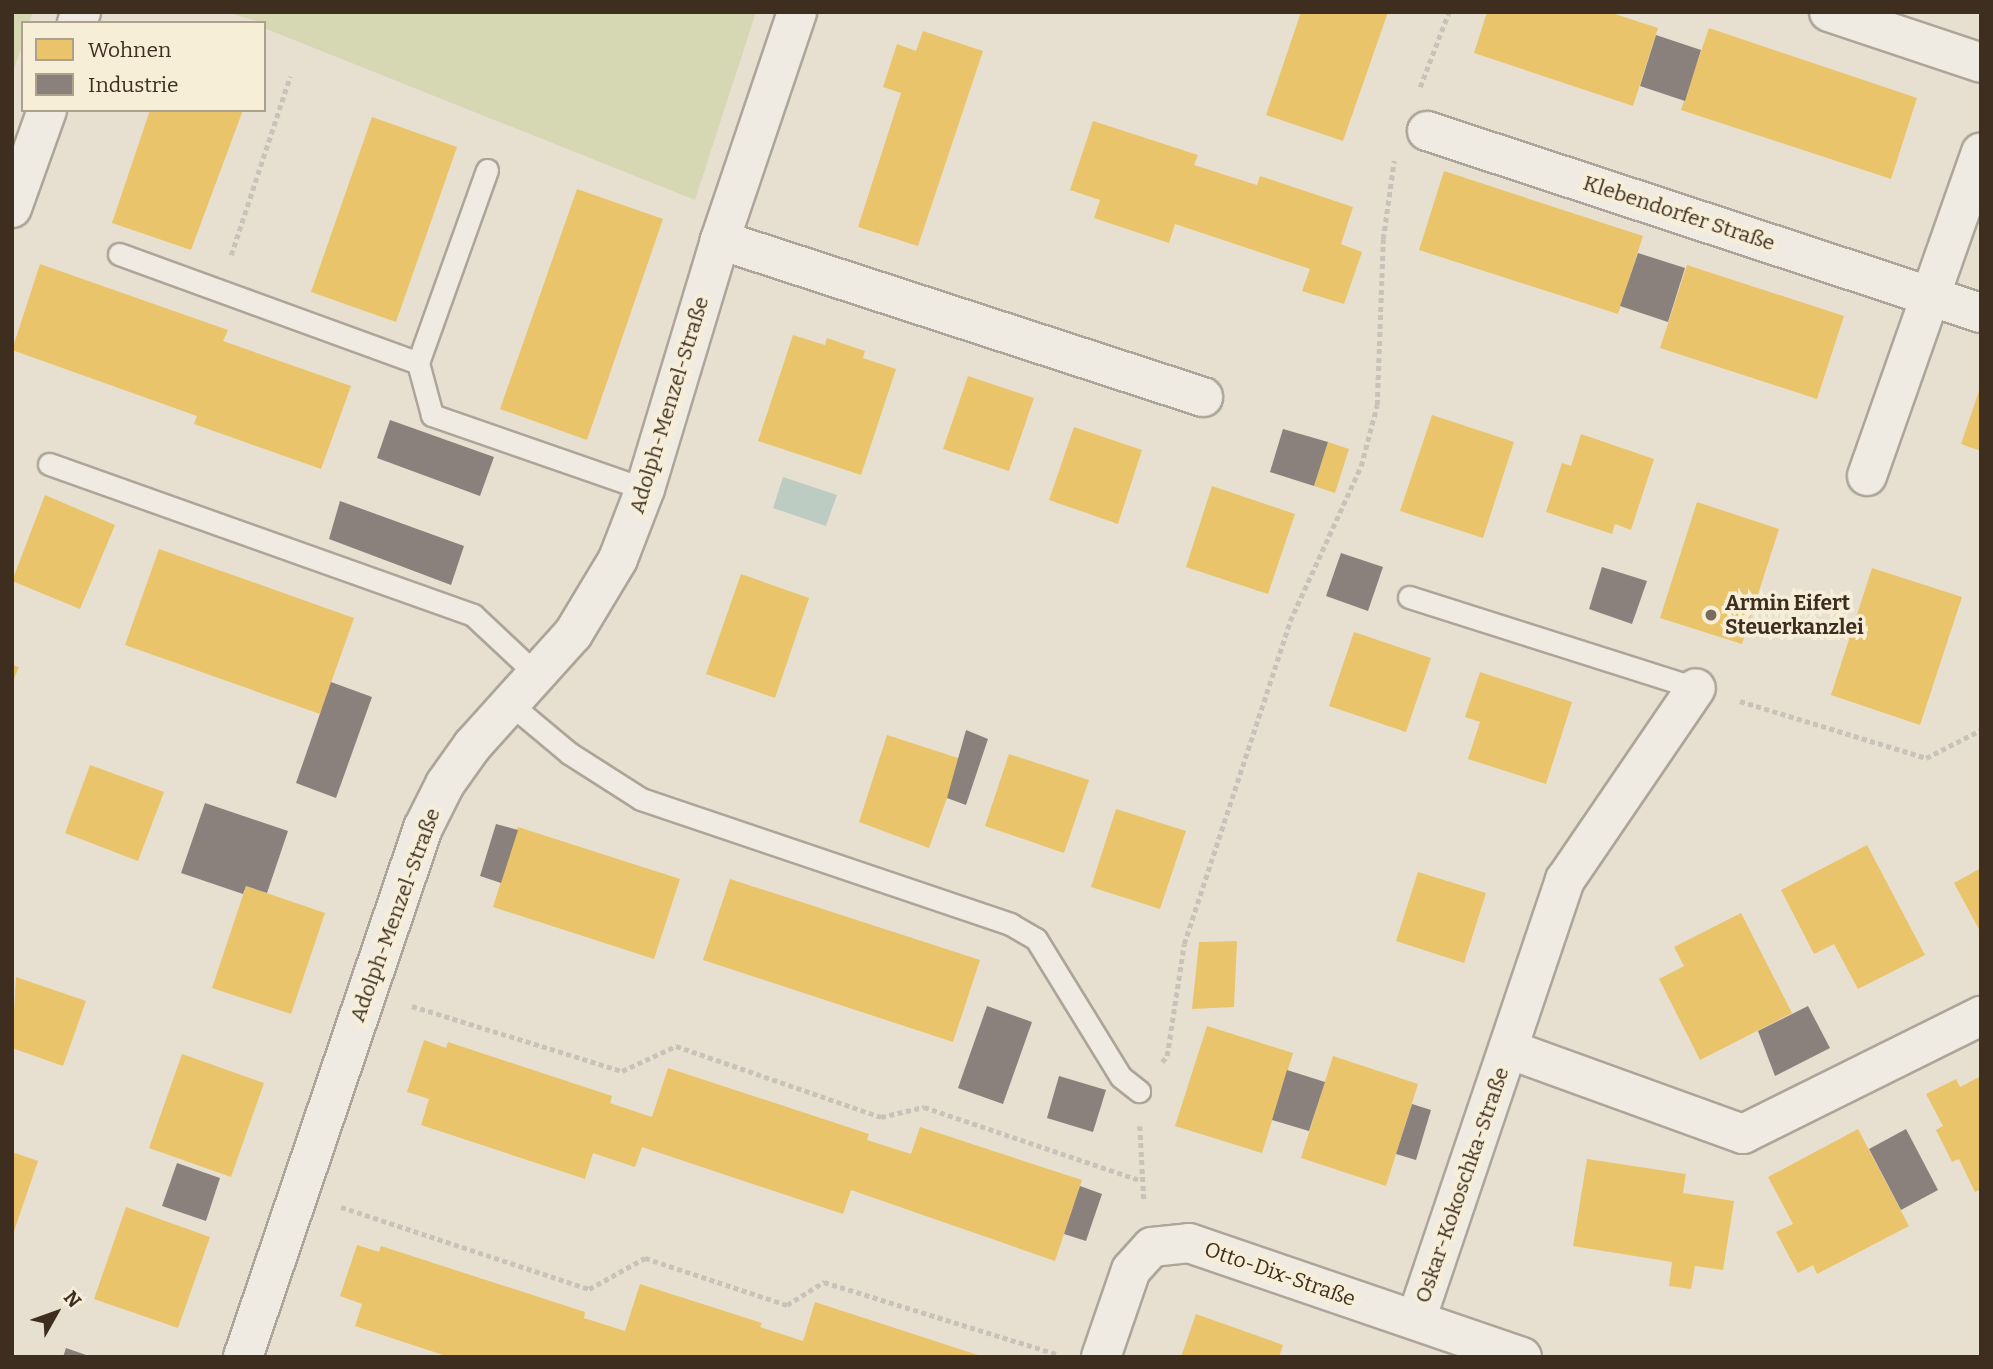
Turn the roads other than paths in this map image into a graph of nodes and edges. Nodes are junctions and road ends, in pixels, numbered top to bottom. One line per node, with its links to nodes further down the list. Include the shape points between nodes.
1 (797, 12): 9 (street, Adolph-Menzel-Straße)
2 (1829, 12): 3 (street)
3 (1981, 63)
4 (46, 112): 8 (street)
5 (1413, 128): 11 (street, Klebendorfer Straße)
6 (1981, 152): 11 (street)
7 (487, 170): 13 (lane)
8 (12, 208)
9 (720, 240): 14 (street); 17 (street, Adolph-Menzel-Straße)
10 (119, 254): 13 (lane)
11 (1931, 295): 12 (street, Klebendorfer Straße); 16 (street)
12 (1981, 313)
13 (418, 363): 17 (lane, via 432,415)
14 (1203, 397)
15 (49, 464): 19 (lane, via 473,615)
16 (1867, 476)
17 (645, 489): 19 (street, Adolph-Menzel-Straße, via 598,596 573,634)
18 (1409, 597): 20 (lane)
19 (535, 673): 21 (street, Adolph-Menzel-Straße)
20 (1696, 688): 23 (street, Oskar-Kokoschka-Straße, via 1565,880)
21 (508, 702): 24 (lane, via 569,753 640,799 1010,924 1036,939 1121,1077); 26 (street, Adolph-Menzel-Straße, via 445,784 424,828)
22 (1981, 1017): 23 (street, Oskar-Kokoschka-Straße, via 1744,1134)
23 (1508, 1049): 25 (street, Oskar-Kokoschka-Straße)
24 (1139, 1091)
25 (1416, 1320): 27 (street, Otto-Dix-Straße, via 1189,1243 1152,1247 1131,1270); 28 (street, Otto-Dix-Straße)
26 (243, 1357)
27 (1101, 1357)
28 (1522, 1357)

